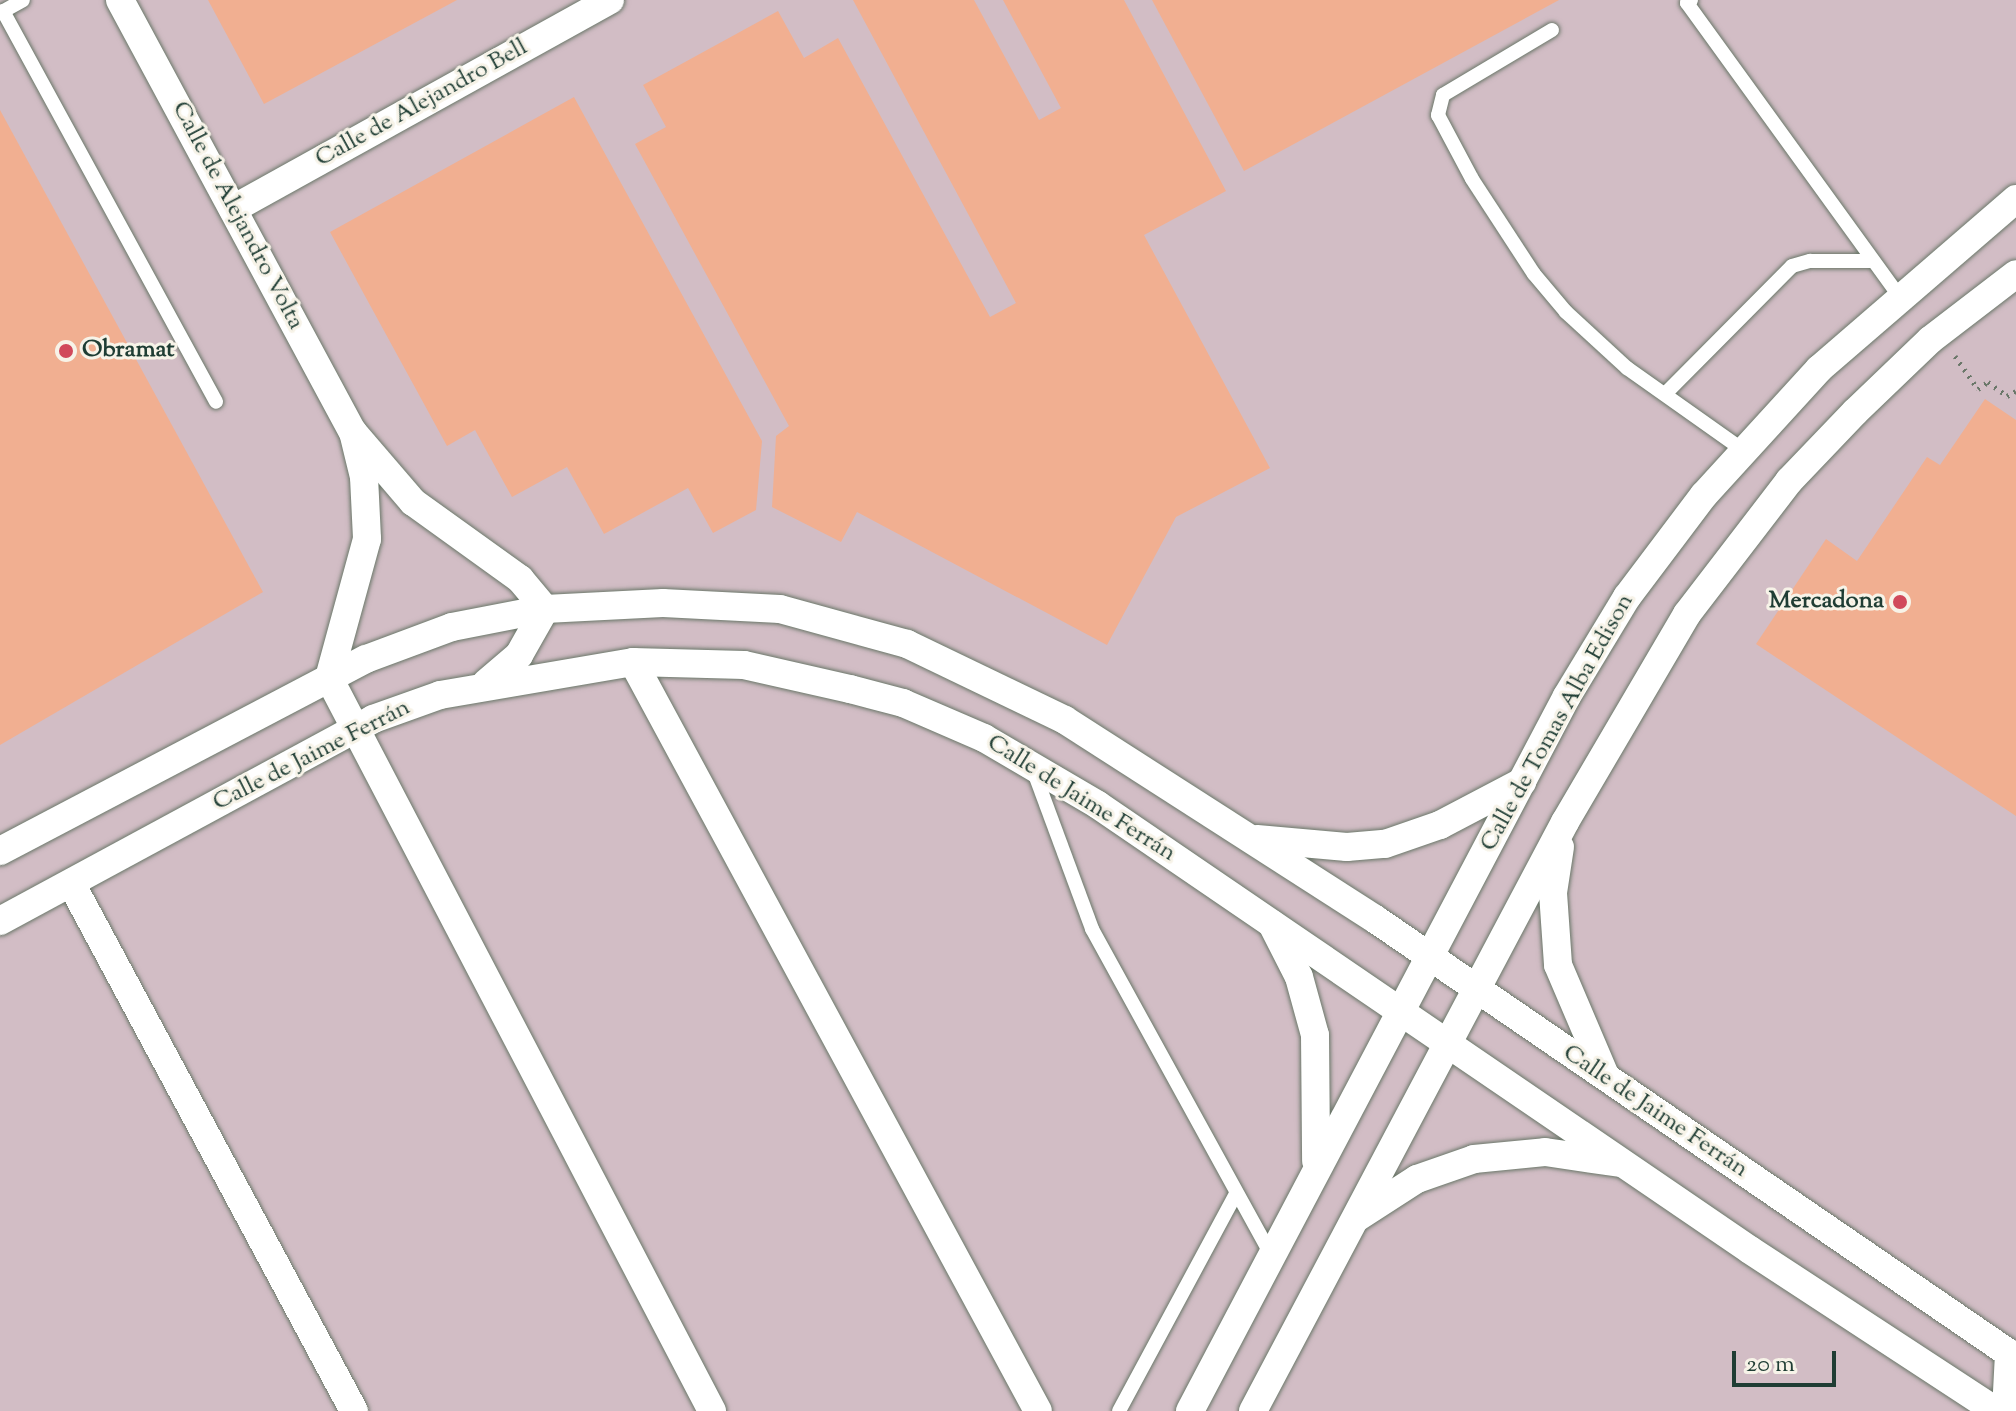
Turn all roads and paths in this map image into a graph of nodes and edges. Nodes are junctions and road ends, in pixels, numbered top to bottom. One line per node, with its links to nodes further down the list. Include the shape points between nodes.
1 (120, 0): 7 (street, Calle de Alejandro Volta)
2 (610, 0): 7 (street, Calle de Alejandro Bell)
3 (1691, 0): 8 (lane, via 1687,3)
4 (9, 6): 14 (lane)
5 (1552, 30): 13 (lane, via 1443,95 1438,115 1472,179 1547,292 1607,351)
6 (2016, 199): 10 (street, Calle de Tomas Alba Edison)
7 (233, 209): 15 (street, Calle de Alejandro Volta)
8 (1870, 261): 10 (lane); 13 (lane, via 1792,266)
9 (2016, 274): 11 (street)
10 (1899, 296): 16 (street, Calle de Tomas Alba Edison, via 1819,369)
11 (1939, 332): 12 (path, via 1978,389 1988,382 2007,396); 24 (street, via 1789,481 1731,553 1648,675)
12 (2016, 391)
13 (1665, 394): 16 (lane)
14 (216, 402)
15 (353, 432): 17 (street, Calle de Alejandro Volta, via 413,502 520,579); 19 (street, Calle de Alejandro Volta, via 364,477 367,539)
16 (1743, 450): 23 (street, Calle de Tomas Alba Edison, via 1627,597)
17 (545, 609): 19 (street, Calle de Jaime Ferrán, via 452,627); 20 (street, via 519,655); 25 (street, Calle de Jaime Ferrán, via 663,603 780,609 907,644 1065,720)
18 (633, 662): 20 (street, Calle de Jaime Ferrán); 22 (street, Calle de Jaime Ferrán, via 744,665 850,689 938,717); 43 (street)
19 (329, 678): 21 (street); 26 (street, Calle de Jaime Ferrán)
20 (485, 684): 21 (street, Calle de Jaime Ferrán, via 405,706)
21 (354, 730): 27 (street, Calle de Jaime Ferrán); 42 (street)
22 (1031, 763): 29 (street, Calle de Jaime Ferrán); 37 (lane, via 1092,929)
23 (1522, 782): 25 (street, Calle de Jaime Ferrán, via 1440,825 1385,844 1347,847); 30 (street, Calle de Tomas Alba Edison)
24 (1565, 822): 31 (street); 34 (street, via 1553,893 1558,965)
25 (1255, 839): 30 (street, Calle de Jaime Ferrán)
26 (0, 851)
27 (71, 883): 28 (street, Calle de Jaime Ferrán); 41 (street)
28 (0, 921)
29 (1272, 923): 32 (street, Calle de Jaime Ferrán); 36 (street, Calle de Tomas Alba Edison, via 1299,977 1315,1035)
30 (1429, 956): 31 (street, Calle de Jaime Ferrán); 32 (street, Calle de Tomas Alba Edison)
31 (1478, 989): 33 (street); 34 (street, Calle de Jaime Ferrán)
32 (1402, 1010): 33 (street, Calle de Jaime Ferrán); 36 (street, Calle de Tomas Alba Edison)
33 (1449, 1042): 35 (street, Calle de Jaime Ferrán); 38 (street)
34 (1607, 1079): 40 (street, Calle de Jaime Ferrán)
35 (1626, 1164): 38 (street, Calle de Jaime Ferrán, via 1545,1152 1489,1156 1417,1179); 47 (street, Calle de Jaime Ferrán)
36 (1315, 1172): 39 (street, Calle de Tomas Alba Edison)
37 (1236, 1194): 39 (lane); 44 (lane)
38 (1354, 1219): 46 (street)
39 (1271, 1255): 45 (street, Calle de Tomas Alba Edison)
40 (2012, 1355): 48 (street)
41 (352, 1411)
42 (712, 1411)
43 (1038, 1411)
44 (1119, 1411)
45 (1190, 1411)
46 (1253, 1411)
47 (1996, 1411)
48 (2006, 1411)

